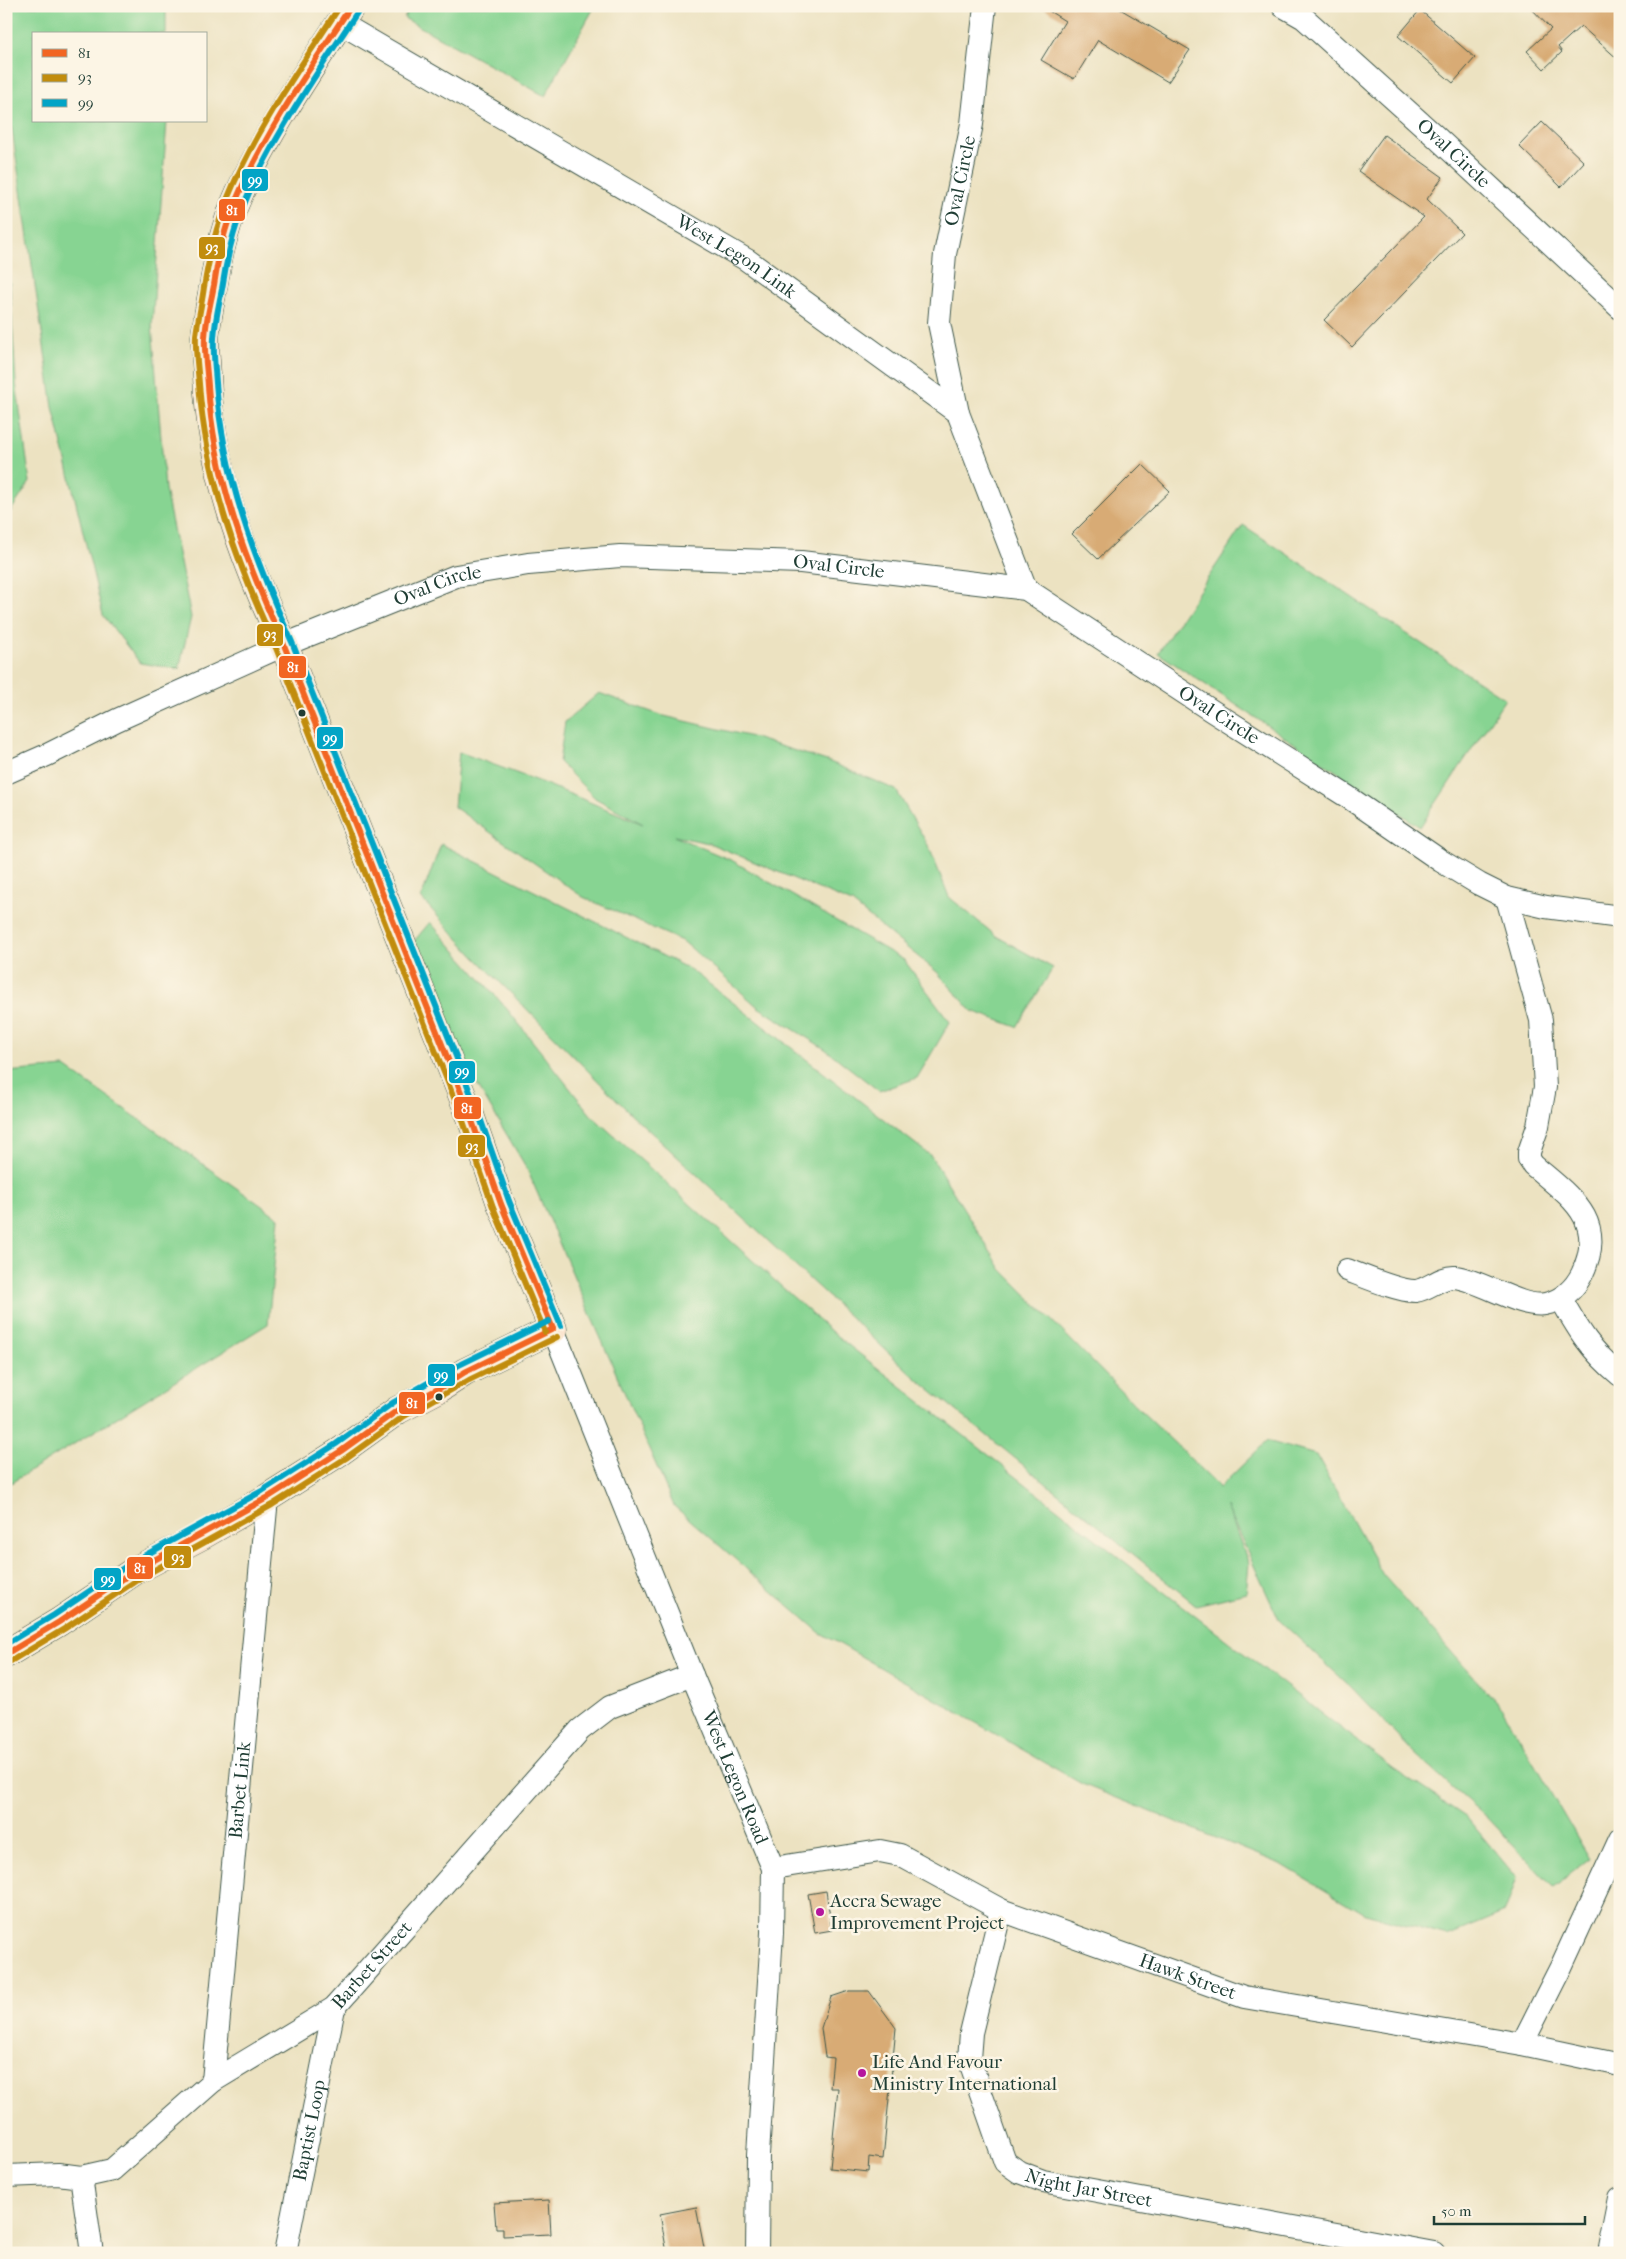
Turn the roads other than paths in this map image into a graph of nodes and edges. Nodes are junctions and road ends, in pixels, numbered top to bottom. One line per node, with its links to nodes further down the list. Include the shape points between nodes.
1 (986, 6): 6 (street, Oval Circle, via 972,124 945,254 939,323)
2 (1283, 6): 3 (street, Oval Circle)
3 (1309, 12): 5 (street, Oval Circle, via 1435,136)
4 (346, 14): 6 (street, West Legon Link, via 747,260); 8 (main road, via 286,106 238,195 216,266 205,338 215,455 244,548)
5 (1620, 308)
6 (958, 413): 7 (street)
7 (1026, 589): 8 (street, Oval Circle, via 801,562 620,556 528,564 456,576); 10 (street, Oval Circle, via 1348,797 1441,861)
8 (284, 645): 9 (street, Oval Circle); 14 (main road, via 470,1115 501,1204)
9 (6, 773)
10 (1508, 898): 11 (street, Oval Circle, via 1546,907); 13 (street, via 1541,1020 1545,1087 1530,1159 1575,1202 1592,1234 1591,1250 1578,1282)
11 (1620, 917)
12 (1346, 1270): 13 (street, via 1406,1290 1418,1290 1452,1277 1463,1278 1527,1302 1544,1305)
13 (1561, 1299): 15 (street, via 1585,1341 1602,1361)
14 (553, 1329): 16 (main road, via 465,1372 398,1410); 18 (street, West Legon Road)
15 (1620, 1375)
16 (267, 1498): 17 (main road, via 136,1570); 25 (street, Barbet Link)
17 (6, 1654)
18 (692, 1675): 20 (street, West Legon Road); 22 (street, Barbet Street, via 610,1707 580,1730)
19 (1620, 1838): 23 (street)
20 (773, 1868): 21 (street, Hawk Street, via 880,1850 900,1854); 31 (street, West Legon Road, via 758,2155)
21 (1001, 1910): 23 (street, Hawk Street, via 1244,1997); 32 (street, Night Jar Street, via 971,2033 970,2059 1005,2162 1019,2172 1043,2180)
22 (334, 2008): 25 (street, Barbet Street); 30 (street, Baptist Loop)
23 (1522, 2044): 24 (street, Hawk Street)
24 (1620, 2065)
25 (213, 2081): 27 (street, Barbet Street, via 112,2170)
26 (6, 2176): 27 (street, Barbet Street, via 58,2174)
27 (81, 2177): 29 (street)
28 (1620, 2198): 33 (street)
29 (92, 2253)
30 (285, 2253)
31 (757, 2253)
32 (1434, 2253)
33 (1609, 2253)

